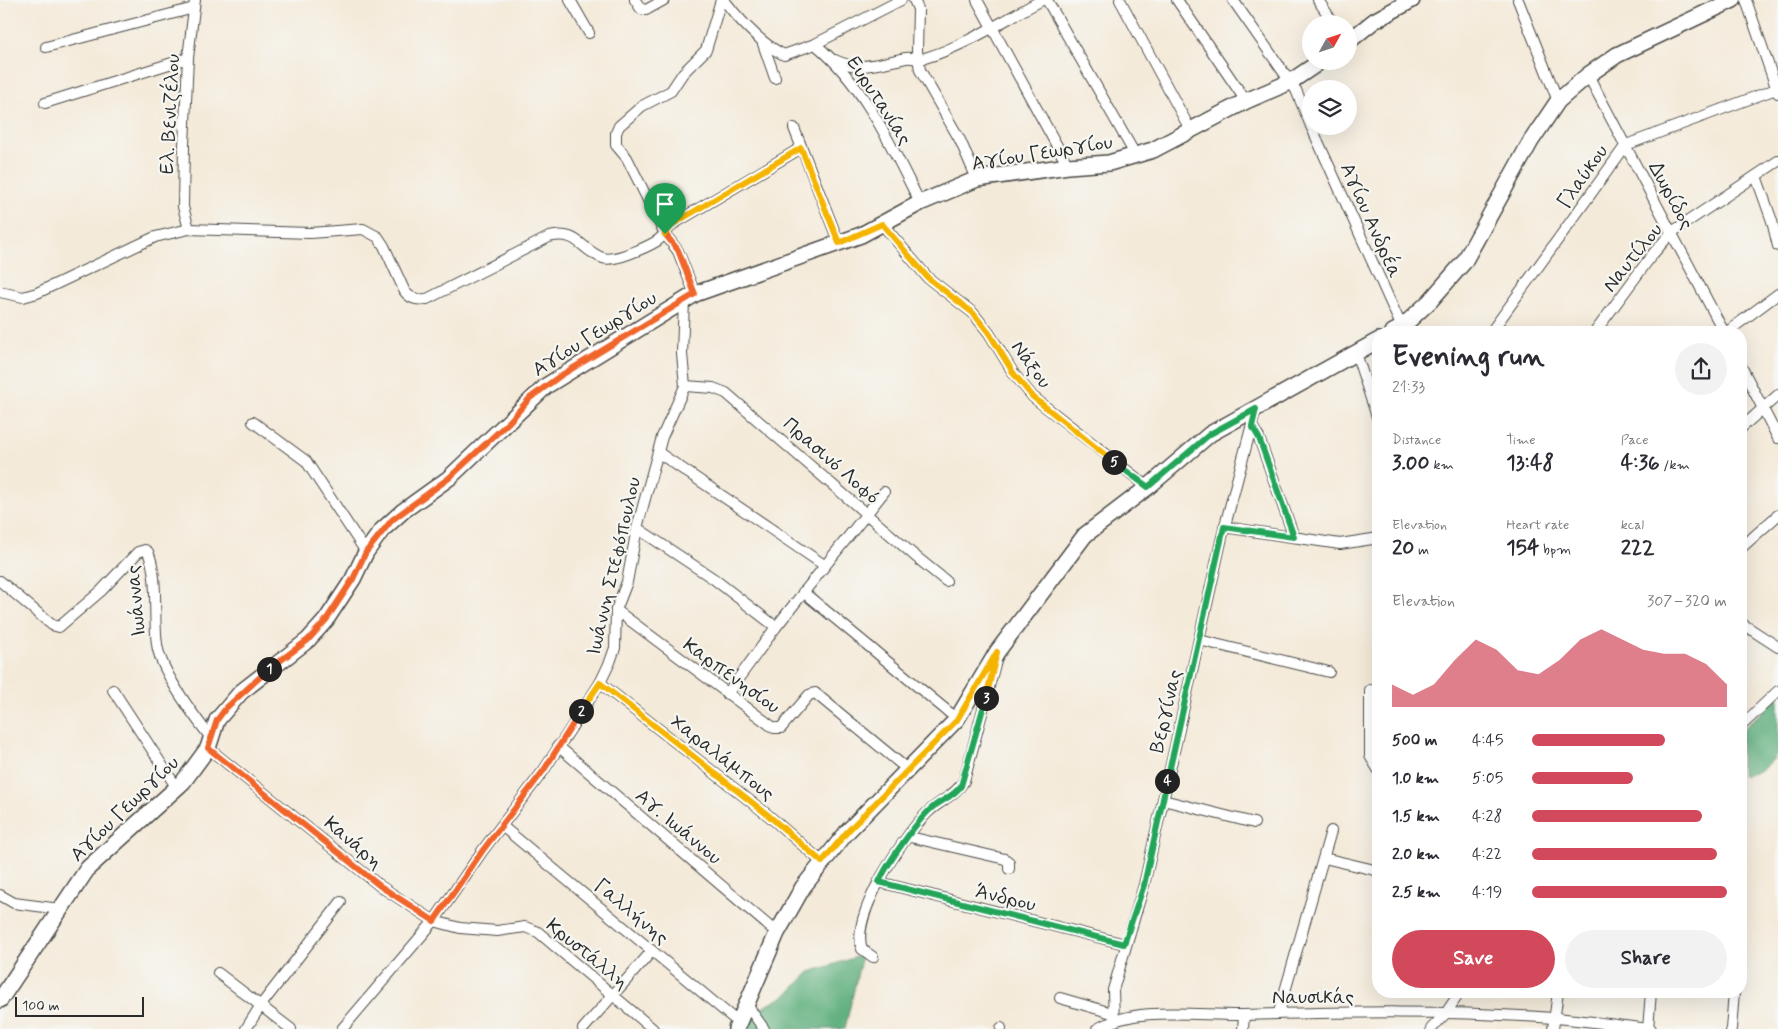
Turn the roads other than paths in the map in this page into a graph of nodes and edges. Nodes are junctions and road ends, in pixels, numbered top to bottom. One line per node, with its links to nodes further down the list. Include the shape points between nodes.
1 (570, 0): 21 (street)
2 (635, 0): 3 (street, via 641,9 646,10)
3 (664, 0)
4 (722, 0): 23 (street); 52 (street, via 706,50 683,73 671,91 642,106 621,123 616,133 619,150 627,158)
5 (901, 0): 24 (street)
6 (914, 0): 27 (street, via 918,14)
7 (977, 0): 20 (street)
8 (1042, 0): 20 (street)
9 (1047, 0): 43 (street)
10 (1120, 0): 39 (street)
11 (1178, 0): 35 (street)
12 (1233, 0): 32 (street, Αγίου Ανδρέα)
13 (1318, 0): 19 (street)
14 (1412, 0): 22 (street, via 1374,20)
15 (1518, 0): 34 (street)
16 (1732, 0): 30 (street, via 1632,47)
17 (1746, 0): 33 (street)
18 (194, 4): 25 (street); 26 (street, Ελ. Βενιζέλου)
19 (1328, 15)
20 (992, 27): 27 (street); 45 (street)
21 (589, 32)
22 (1358, 33)
23 (762, 40): 24 (street, via 784,55); 31 (street)
24 (815, 44): 28 (street, Ευρυτανίας)
25 (46, 47)
26 (188, 58): 36 (street); 50 (street, Ελ. Βενιζέλου, via 183,207)
27 (918, 59): 28 (street, via 905,58 864,67); 47 (street, via 920,70 960,140)
28 (834, 60): 48 (street, Ευρυτανίας, via 866,106)
29 (1308, 70): 32 (street, Αγίου Γεωργίου)
30 (1588, 75): 34 (street); 41 (street, Δωρίδος)
31 (775, 78)
32 (1290, 82): 35 (street, Αγίου Γεωργίου); 37 (street, Αγίου Ανδρέα)
33 (1777, 92): 41 (street, Γλαύκου)
34 (1558, 101): 59 (street, via 1530,141 1464,262)
35 (1246, 102): 39 (street, Αγίου Γεωργίου)
36 (45, 103)
37 (1302, 104)
38 (794, 128): 42 (street)
39 (1190, 131): 43 (street, Αγίου Γεωργίου)
40 (1315, 135): 58 (street, Αγίου Ανδρέα)
41 (1626, 145): 51 (street, Δωρίδος); 60 (street, Γλαύκου)
42 (801, 148): 52 (street, via 673,224); 53 (street)
43 (1136, 156): 45 (street, Αγίου Γεωργίου, via 1109,163)
44 (1778, 162): 46 (street, Ναυτίλου)
45 (1068, 166): 47 (street, Αγίου Γεωργίου)
46 (1756, 176): 51 (street, Ναυτίλου); 54 (street)
47 (976, 179): 48 (street, Αγίου Γεωργίου)
48 (920, 203): 49 (street, Αγίου Γεωργίου)
49 (882, 224): 53 (street, Αγίου Γεωργίου); 77 (street, Νάξου, via 928,278 973,313 1033,397)
50 (189, 230): 52 (street, via 310,232 363,229 378,237 405,292 410,298 419,300 427,299 549,237 567,235 602,258 614,259 656,242); 55 (street, via 155,237 37,294 23,297)
51 (1672, 232): 61 (street, Ναυτίλου); 62 (street, Δωρίδος)
52 (665, 234): 57 (street, via 678,250)
53 (839, 243): 57 (street, Αγίου Γεωργίου)
54 (1778, 246)
55 (0, 292)
56 (1778, 294): 63 (street)
57 (690, 297): 67 (street, Ιωάννη Στεφόπουλου, via 682,354); 86 (street, Αγίου Γεωργίου, via 546,386 449,478 392,520)
58 (1397, 326)
59 (1404, 326)
60 (1495, 326)
61 (1599, 326)
62 (1722, 326)
63 (1733, 326)
64 (1372, 344): 65 (street)
65 (1356, 353): 69 (street); 70 (street)
66 (1747, 378): 71 (street)
67 (685, 386): 76 (street, Ιωάννη Στεφόπουλου, via 662,437); 79 (street, Πρασινό Λοφό, via 713,388 726,393)
68 (1778, 395): 71 (street)
69 (1372, 402)
70 (1256, 409): 74 (street, Βεργίνας); 77 (street, via 1210,434)
71 (1763, 409): 73 (street); 75 (street)
72 (254, 422): 86 (street, via 306,460)
73 (1747, 423)
74 (1252, 426): 81 (street, Βεργίνας); 83 (street)
75 (1778, 438)
76 (659, 453): 82 (street, Ιωάννη Στεφόπουλου); 87 (street)
77 (1148, 487): 96 (street, via 1086,535)
78 (884, 492): 79 (street)
79 (868, 515): 87 (street); 89 (street, Πρασινό Λοφό)
80 (1778, 515): 85 (street)
81 (1224, 527): 83 (street); 94 (street, Βεργίνας)
82 (637, 528): 91 (street, Ιωάννη Στεφόπουλου, via 627,582); 92 (street, via 714,579)
83 (1294, 537): 84 (street, via 1340,544)
84 (1372, 539)
85 (1747, 543)
86 (366, 552): 105 (street, Αγίου Γεωργίου, via 326,620 308,640 241,692 217,720)
87 (824, 565): 90 (street)
88 (0, 581): 105 (street, Ιωάννας, via 52,625 59,627 101,591 138,552 148,552 153,575 156,643 161,662)
89 (946, 581)
90 (803, 592): 92 (street); 103 (street)
91 (616, 610): 98 (street, Ιωάννη Στεφόπουλου, via 614,648); 102 (street, Καρπενησίου)
92 (776, 626): 102 (street)
93 (1747, 627): 95 (street)
94 (1199, 640): 97 (street); 110 (street, Βεργίνας)
95 (1777, 646)
96 (997, 652): 103 (street); 114 (street, via 964,781 957,792 926,814)
97 (1329, 672)
98 (600, 683): 106 (street, Ιωάννη Στεφόπουλου); 116 (street, Χαραλάμπους, via 768,815)
99 (113, 690): 109 (street)
100 (1370, 690): 107 (street)
101 (1778, 691): 104 (street)
102 (727, 694): 108 (street, Καρπενησίου, via 779,729 810,694 816,693)
103 (957, 720): 108 (street)
104 (1747, 720)
105 (210, 743): 109 (street, Αγίου Γεωργίου, via 198,765); 123 (street, Κανάρη, via 380,886)
106 (558, 746): 112 (street, Ιωάννη Στεφόπουλου); 124 (street, Αγ. Ιωάννου)
107 (1372, 759)
108 (907, 769): 116 (street)
109 (177, 788): 122 (street, Αγίου Γεωργίου, via 88,868)
110 (1163, 800): 111 (street); 125 (street, Βεργίνας, via 1144,885)
111 (1254, 823)
112 (502, 826): 123 (street, Ιωάννη Στεφόπουλου); 126 (street, Γαλλήνης)
113 (1331, 831): 115 (street)
114 (910, 837): 117 (street, via 1005,859 1009,862); 119 (street)
115 (1324, 858): 118 (street); 138 (street)
116 (822, 862): 124 (street)
117 (1009, 869)
118 (1372, 869)
119 (879, 882): 125 (street, Άνδρου); 127 (street, via 859,934 862,949)
120 (0, 896): 122 (street, via 14,903)
121 (341, 902): 137 (street)
122 (60, 909): 135 (street, Αγίου Γεωργίου)
123 (434, 921): 129 (street, Κρυστάλλη, via 460,928 497,931 524,928 538,932); 146 (street, Ιωάννη Στεφόπουλου)
124 (777, 933): 136 (street)
125 (1124, 944): 141 (street, Βεργίνας, via 1113,990)
126 (652, 951): 129 (street); 143 (street, Γαλλήνης)
127 (873, 957)
128 (218, 973): 137 (street)
129 (613, 996): 147 (street); 148 (street, Κρυστάλλη)
130 (1060, 998): 141 (street)
131 (1455, 998): 139 (street)
132 (1557, 998): 142 (street)
133 (1651, 998): 154 (street)
134 (1734, 998): 155 (street)
135 (0, 1000)
136 (747, 1004): 143 (street); 149 (street)
137 (261, 1005): 144 (street); 145 (street)
138 (1279, 1012): 139 (street, Ναυσικάς); 140 (street, Ναυσικάς)
139 (1446, 1013): 142 (street, Ναυσικάς); 152 (street)
140 (1244, 1015): 141 (street, Ναυσικάς); 151 (street)
141 (1113, 1017): 150 (street, Ναυσικάς)
142 (1554, 1018): 153 (street); 154 (street, Ναυσικάς)
143 (737, 1026)
144 (246, 1029)
145 (291, 1029)
146 (342, 1029)
147 (583, 1029)
148 (654, 1029)
149 (764, 1029)
150 (1097, 1029)
151 (1243, 1029)
152 (1431, 1029)
153 (1553, 1029)
154 (1649, 1029)
155 (1731, 1029)

